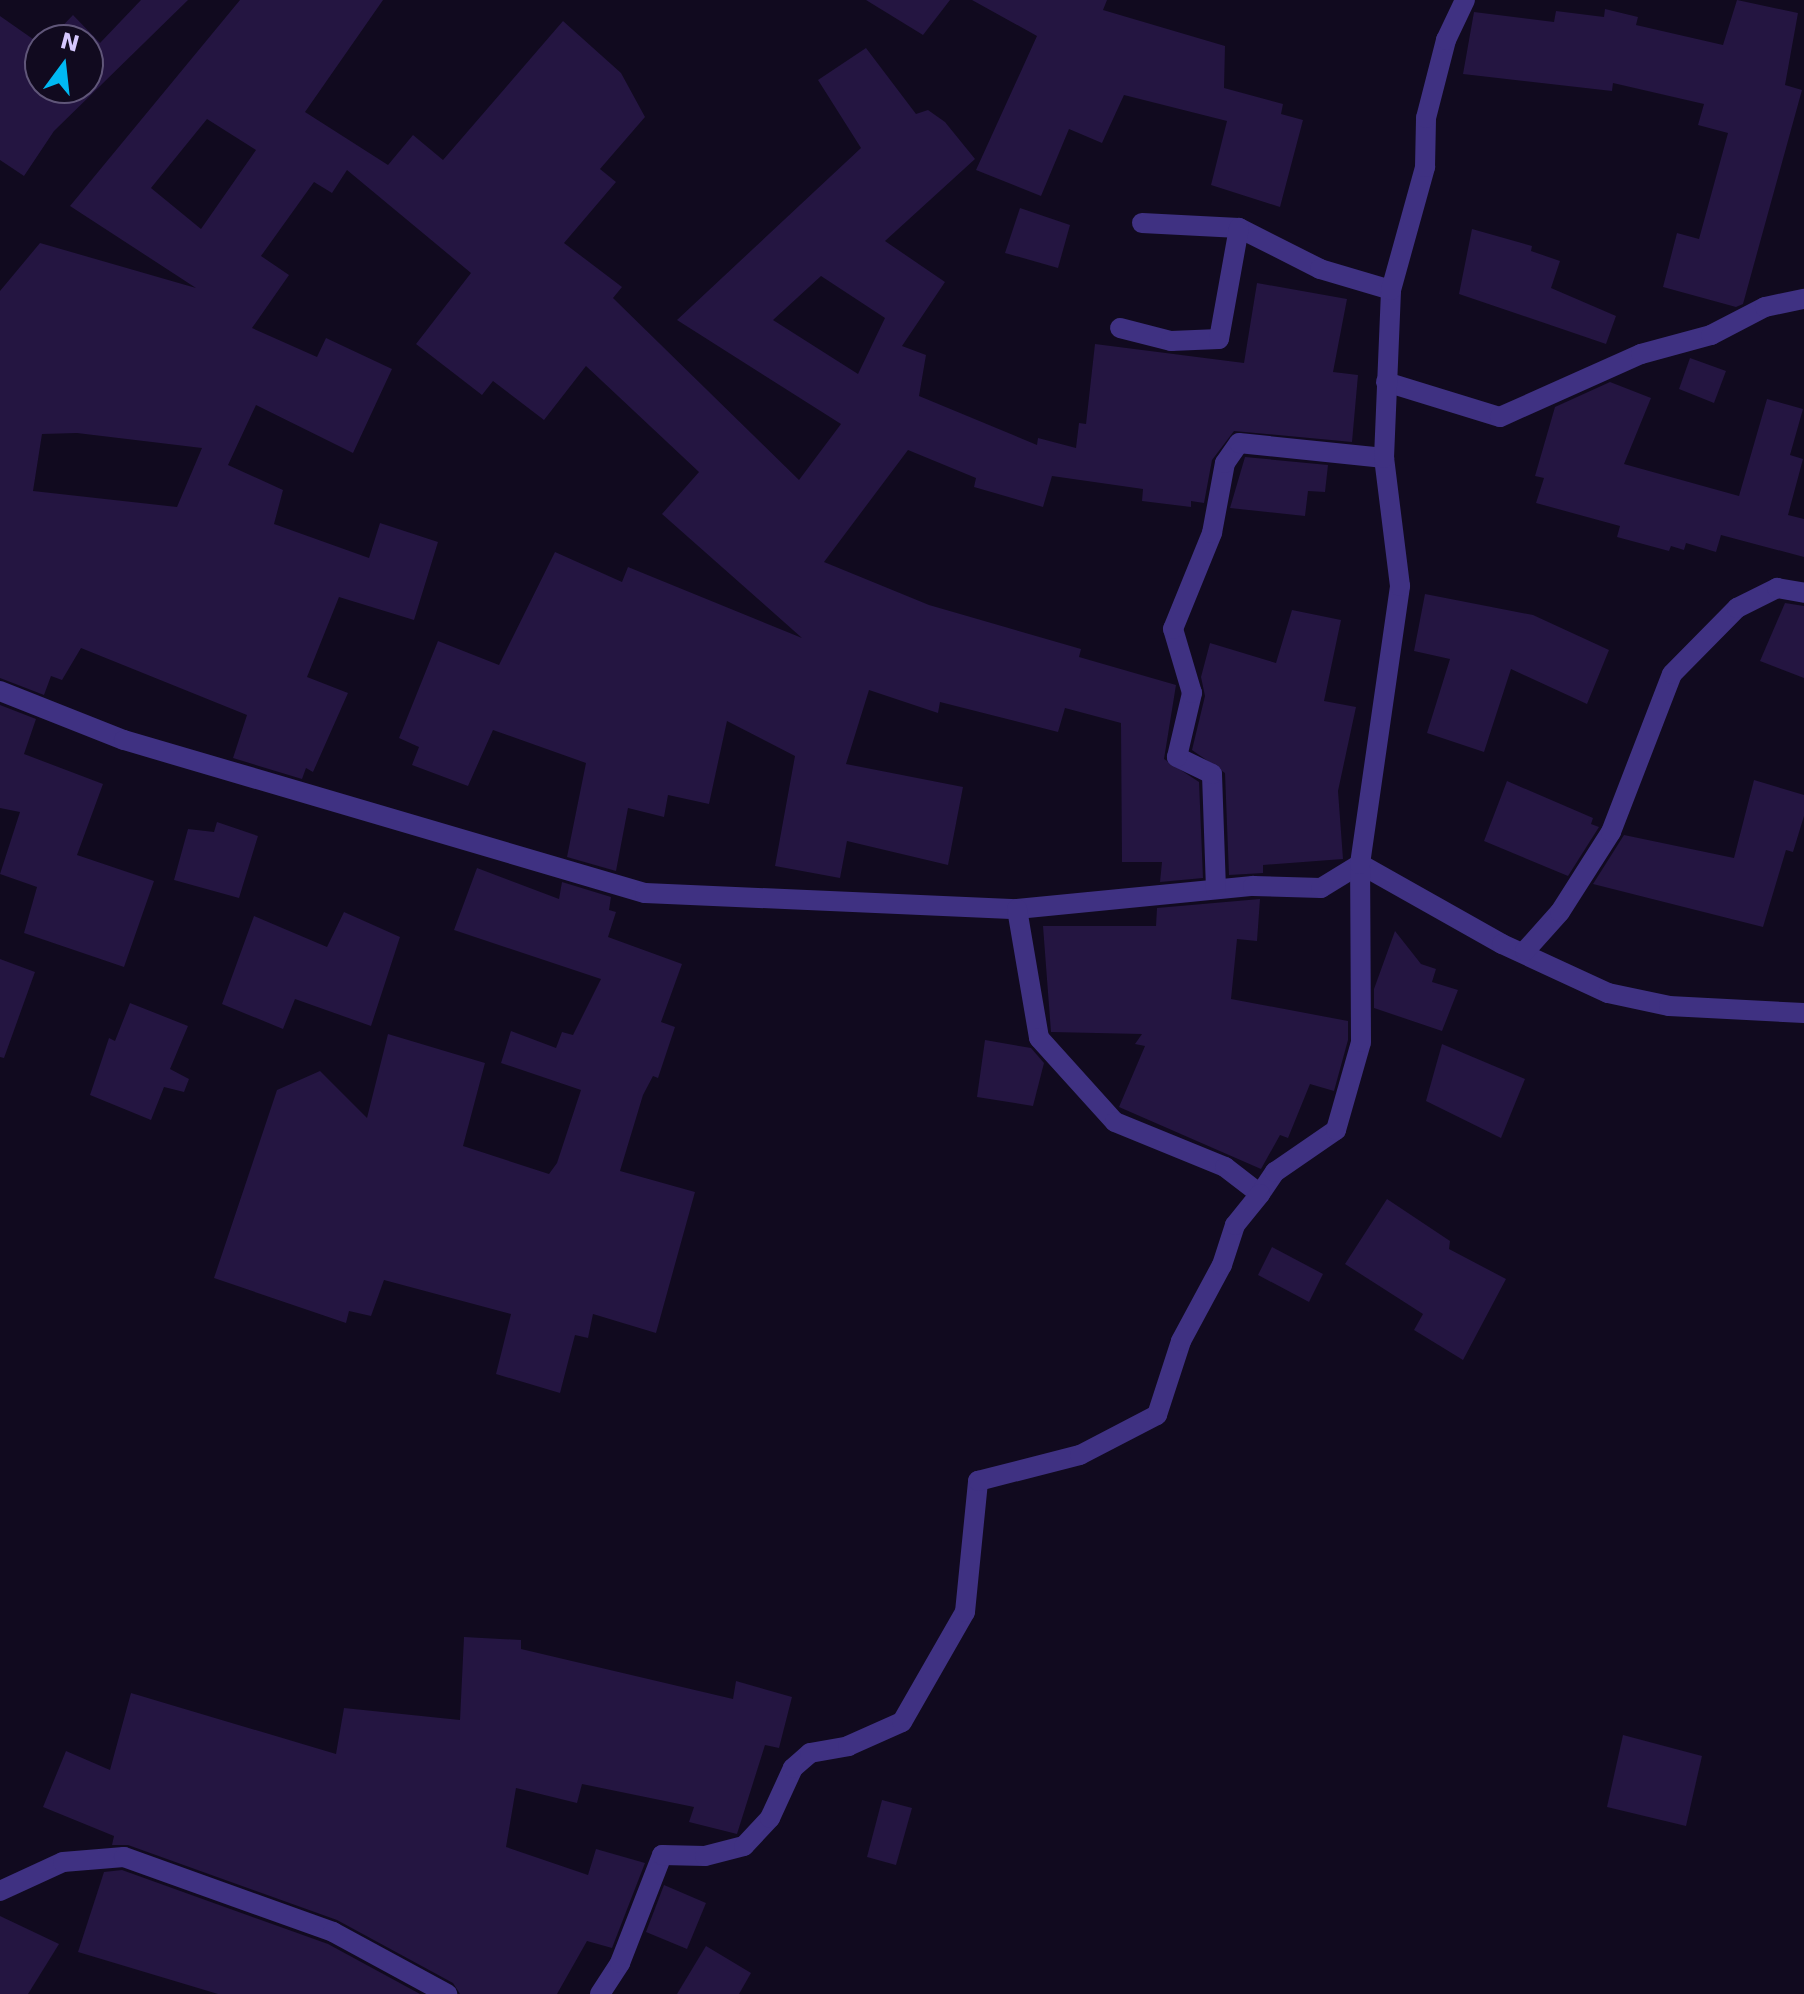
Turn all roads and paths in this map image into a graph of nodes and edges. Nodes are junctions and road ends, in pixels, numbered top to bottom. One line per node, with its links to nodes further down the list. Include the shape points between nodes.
1 (1465, 0): 4 (street, via 1446,40 1426,118 1425,167)
2 (1142, 223): 3 (street)
3 (1239, 228): 4 (street, via 1320,269); 6 (street, via 1219,339 1171,341)
4 (1391, 290): 7 (street)
5 (1804, 299): 7 (street, via 1765,307 1711,335 1641,354 1500,417)
6 (1120, 328)
7 (1386, 382): 8 (street)
8 (1384, 458): 11 (street, via 1400,586); 12 (street, via 1239,443 1225,463 1212,533 1173,629 1192,693 1177,757 1212,774)
9 (1804, 593): 14 (street, via 1777,588 1737,608 1672,674 1611,832 1560,912)
10 (0, 691): 13 (street, via 124,740 645,893)
11 (1360, 864): 12 (street, via 1321,888); 14 (street, via 1502,944); 16 (street, via 1361,1042 1336,1130 1275,1172)
12 (1216, 889): 13 (street)
13 (1017, 909): 16 (street, via 1039,1038 1115,1122 1225,1167)
14 (1525, 951): 15 (street, via 1608,993 1669,1006)
15 (1804, 1013)
16 (1260, 1194): 19 (street, via 1235,1225 1222,1265 1181,1341 1157,1415 1080,1455 978,1481 965,1612 902,1722 848,1746 810,1753 793,1768 770,1818 744,1846 705,1856 662,1855 620,1963)
17 (0, 1891): 18 (street, via 63,1862 124,1857 333,1932)
18 (447, 1994)
19 (600, 1994)

